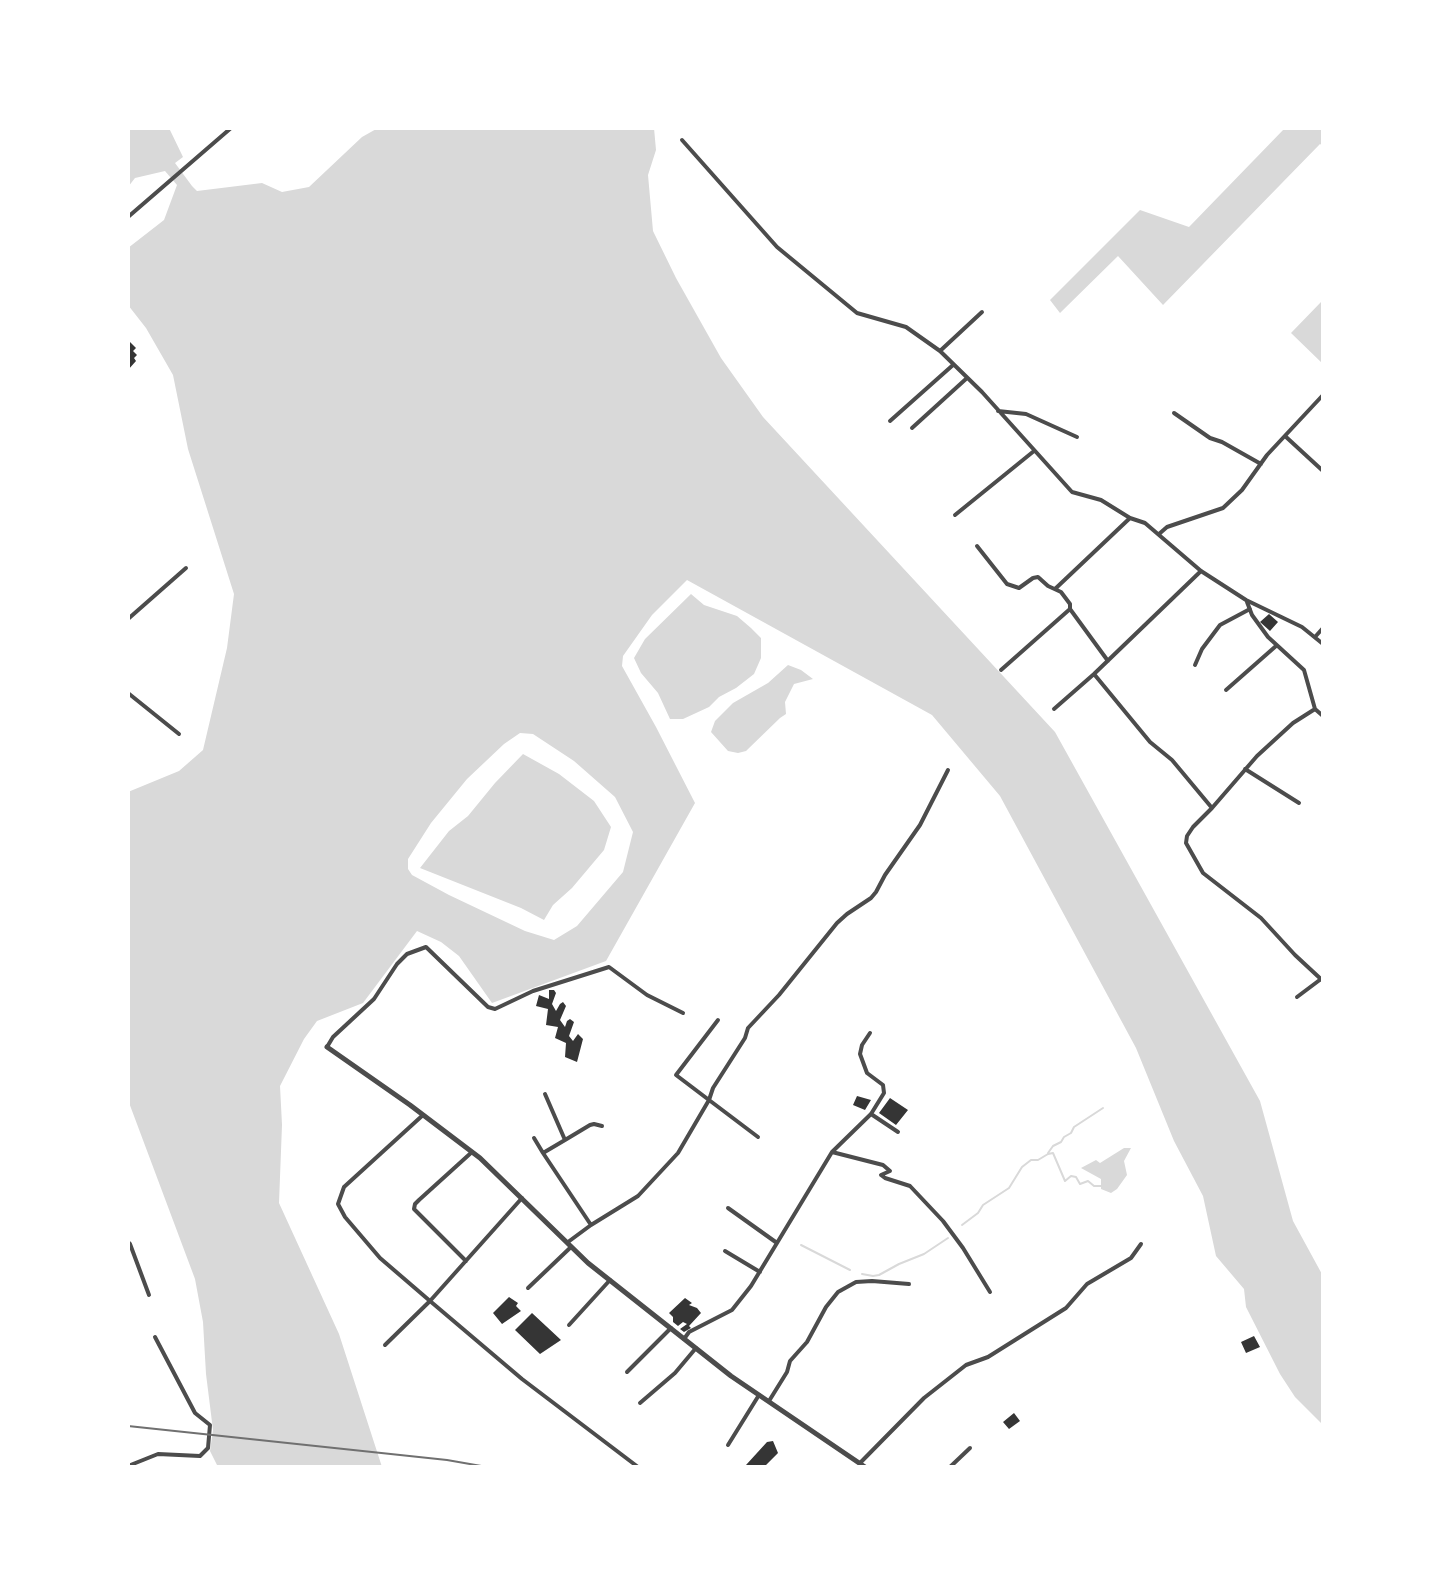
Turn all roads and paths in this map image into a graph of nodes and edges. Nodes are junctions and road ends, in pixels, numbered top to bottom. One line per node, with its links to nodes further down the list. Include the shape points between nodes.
1 (228, 129): 3 (street)
2 (682, 140): 5 (street, via 777,247 857,313 906,327)
3 (128, 217)
4 (982, 312): 5 (street)
5 (940, 351): 6 (street)
6 (953, 365): 7 (street); 11 (street)
7 (967, 378): 9 (street); 12 (street)
8 (1323, 395): 13 (street)
9 (998, 411): 14 (street, via 1026,414); 15 (street)
10 (1174, 413): 16 (street)
11 (890, 421)
12 (912, 428)
13 (1285, 436): 16 (street); 17 (street)
14 (1077, 437)
15 (1034, 451): 18 (street); 19 (street, via 1072,492 1101,500)
16 (1261, 464): 20 (street, via 1223,508 1167,527)
17 (1323, 471)
18 (955, 515)
19 (1130, 518): 20 (street); 24 (street)
20 (1159, 535): 23 (street)
21 (977, 546): 24 (street, via 1011,587 1038,577)
22 (186, 568): 28 (street)
23 (1201, 571): 25 (street); 33 (street)
24 (1055, 589): 26 (street)
25 (1246, 600): 27 (street); 30 (street)
26 (1070, 609): 33 (street); 35 (street)
27 (1250, 609): 32 (street); 34 (street, via 1220,625)
28 (128, 619)
29 (1323, 628): 30 (street)
30 (1315, 637): 31 (street)
31 (1323, 644)
32 (1276, 646): 37 (street); 40 (street, via 1304,670)
33 (1108, 661): 36 (street)
34 (1195, 665)
35 (1001, 670)
36 (1094, 674): 39 (street); 46 (street)
37 (1226, 690)
38 (128, 693): 42 (street)
39 (1054, 709)
40 (1315, 709): 41 (street); 43 (street)
41 (1323, 716)
42 (179, 734)
43 (1245, 769): 45 (street); 46 (street)
44 (948, 770): 54 (street, via 876,892 837,923 748,1028)
45 (1299, 803)
46 (1212, 808): 47 (street, via 1186,843 1203,873 1261,918)
47 (1322, 980): 48 (street)
48 (1297, 997)
49 (683, 1013): 52 (street, via 609,967 495,1009 426,947 397,964 374,999)
50 (718, 1020): 54 (street, via 676,1075)
51 (870, 1033): 55 (street, via 860,1054 884,1093)
52 (327, 1047): 56 (street)
53 (545, 1094): 61 (street)
54 (709, 1100): 59 (street); 67 (street, via 678,1153 638,1196)
55 (871, 1114): 58 (street); 63 (street)
56 (423, 1115): 62 (street); 80 (street, via 344,1187 338,1204 380,1258)
57 (602, 1126): 61 (street, via 590,1125)
58 (898, 1132)
59 (758, 1137)
60 (534, 1138): 64 (street)
61 (565, 1140): 64 (street)
62 (472, 1152): 65 (street); 73 (street, via 414,1209)
63 (832, 1152): 69 (street); 78 (street, via 887,1167 890,1171 881,1175 910,1186 943,1221)
64 (543, 1153): 67 (street)
65 (522, 1198): 71 (street); 73 (street)
66 (728, 1208): 69 (street)
67 (591, 1225): 71 (street)
68 (128, 1242): 79 (street)
69 (777, 1243): 74 (street)
70 (1141, 1244): 93 (street, via 1131,1258 1087,1284 1066,1308 966,1365 924,1398)
71 (569, 1245): 75 (street); 77 (street)
72 (725, 1251): 74 (street)
73 (466, 1261): 80 (street)
74 (760, 1272): 84 (street, via 732,1310)
75 (610, 1280): 81 (street); 82 (street)
76 (909, 1284): 89 (street, via 856,1282 838,1292)
77 (528, 1288)
78 (990, 1292)
79 (149, 1295)
80 (430, 1301): 85 (street); 95 (street)
81 (569, 1325)
82 (671, 1328): 84 (street); 87 (street)
83 (155, 1337): 94 (street, via 195,1413 210,1425 208,1448 200,1456 158,1454)
84 (684, 1339): 86 (street)
85 (385, 1345)
86 (696, 1348): 88 (street); 90 (street)
87 (627, 1372)
88 (759, 1395): 89 (street); 91 (street)
89 (769, 1401): 93 (street)
90 (640, 1403)
91 (728, 1445)
92 (970, 1448): 96 (street)
93 (862, 1465)
94 (128, 1466)
95 (638, 1467)
96 (950, 1467)

